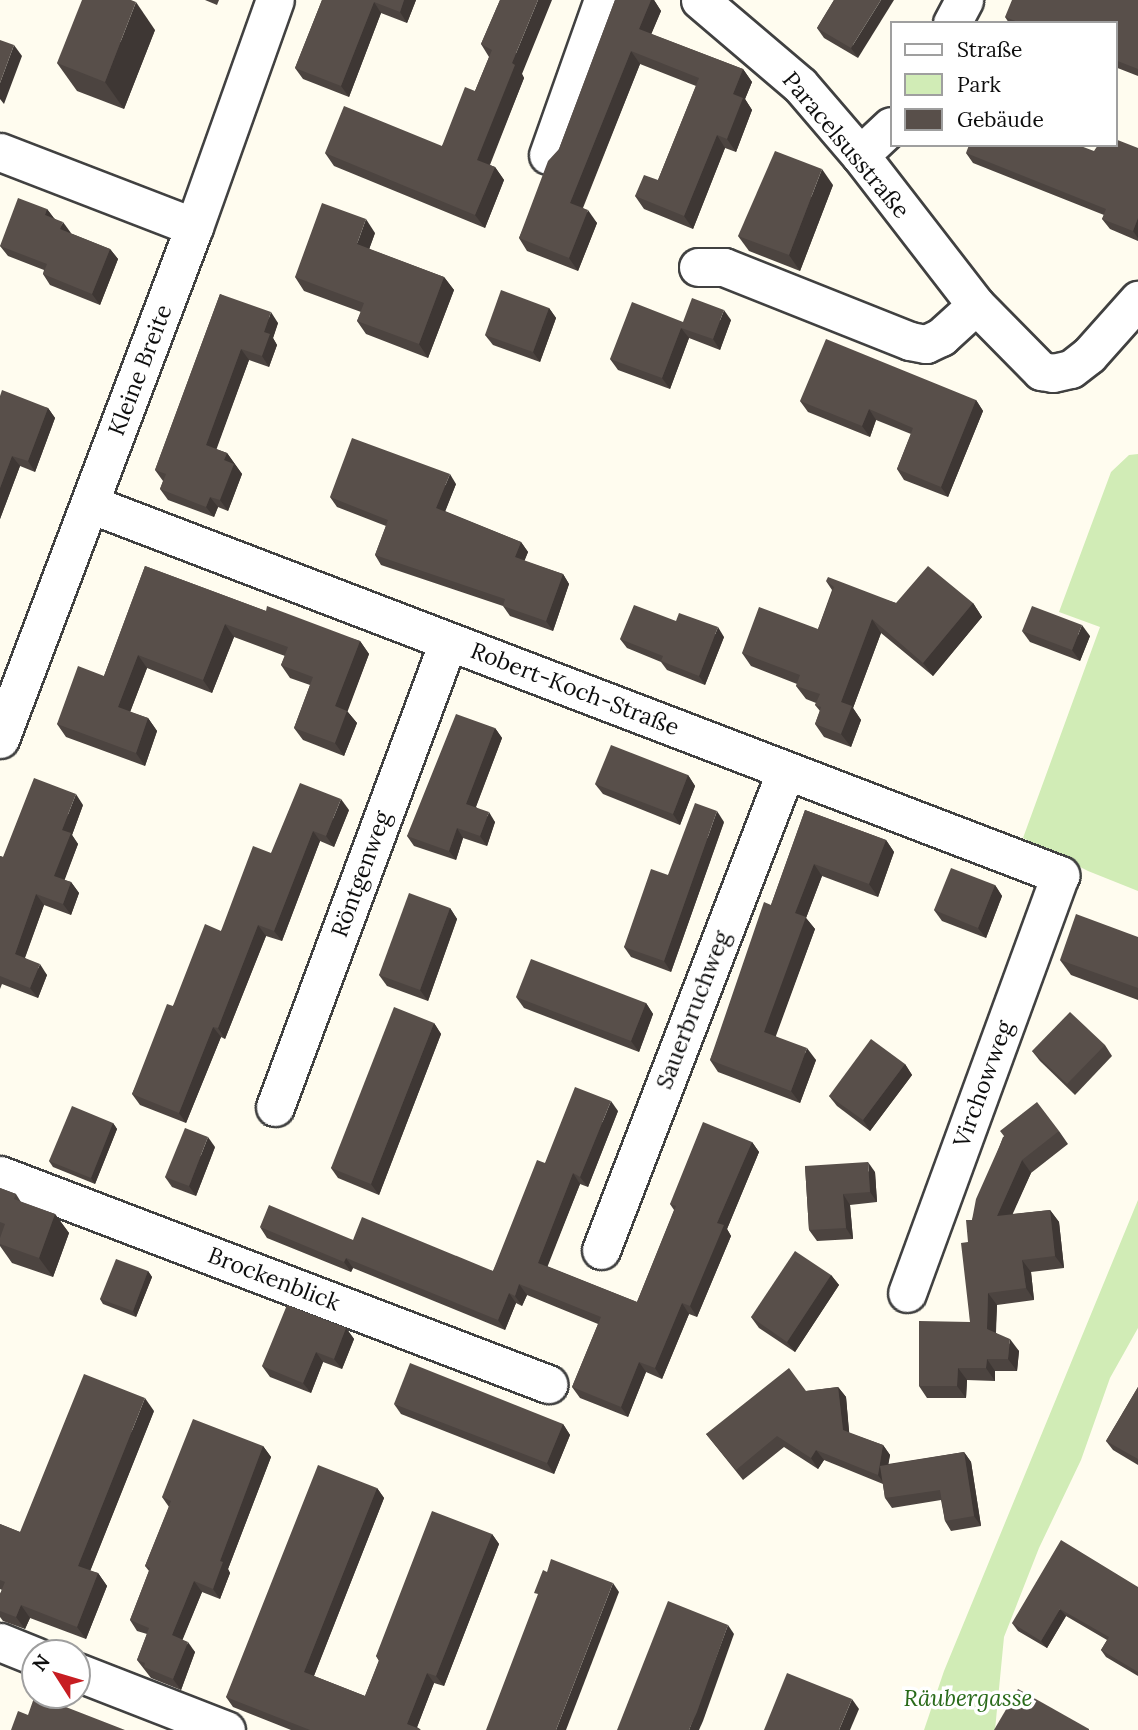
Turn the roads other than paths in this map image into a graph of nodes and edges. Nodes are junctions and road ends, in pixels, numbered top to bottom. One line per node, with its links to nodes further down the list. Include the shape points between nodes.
1 (275, 0): 10 (street, Kleine Breite)
2 (603, 0): 8 (street)
3 (700, 0): 9 (street, Paracelsusstraße, via 800,85)
4 (964, 0): 5 (street)
5 (953, 21)
6 (890, 127): 9 (street)
7 (0, 152): 10 (street)
8 (548, 155)
9 (860, 155): 13 (street, Paracelsusstraße)
10 (194, 227): 14 (street, Kleine Breite)
11 (698, 267): 13 (street, via 724,267 926,344 941,337)
12 (1138, 300): 13 (street, Paracelsusstraße, via 1089,355 1071,369 1054,373 1041,371 1028,361)
13 (976, 305)
14 (90, 504): 15 (street, Robert-Koch-Straße); 16 (street, Kleine Breite)
15 (448, 641): 17 (street, Robert-Koch-Straße); 19 (street, Röntgenweg)
16 (0, 739)
17 (786, 770): 18 (street, Robert-Koch-Straße); 21 (street, Sauerbruchweg)
18 (1060, 875): 22 (street, Virchowweg)
19 (275, 1107)
20 (0, 1175): 23 (street, Brockenblick)
21 (601, 1250)
22 (907, 1293)
23 (548, 1384)
24 (0, 1642): 25 (street)
25 (21, 1650)
26 (91, 1677): 27 (street)
27 (226, 1730)

